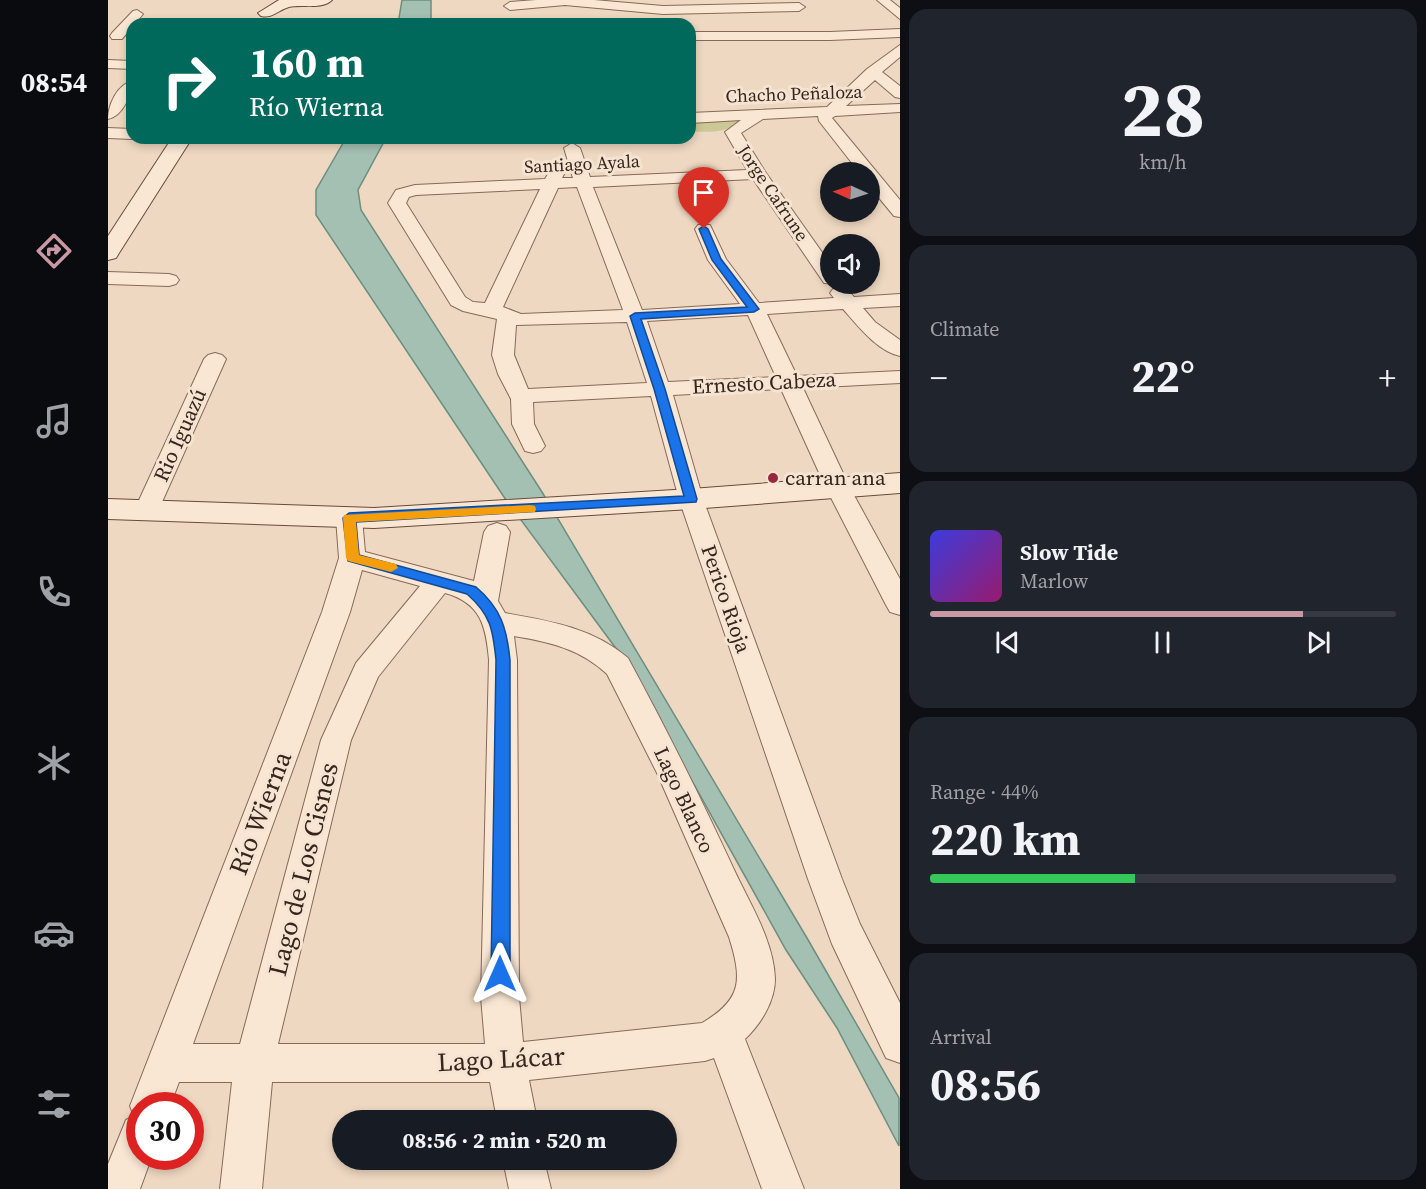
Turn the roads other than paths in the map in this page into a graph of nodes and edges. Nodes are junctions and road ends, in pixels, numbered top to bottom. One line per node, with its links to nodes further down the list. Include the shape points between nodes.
1 (296, 0): 4 (street)
2 (325, 0): 4 (street)
3 (883, 0): 10 (street)
4 (309, 1): 8 (street, via 279,4)
5 (637, 3): 6 (street); 7 (street, via 566,1); 13 (street)
6 (658, 4): 11 (street); 14 (street)
7 (510, 7)
8 (265, 12)
9 (137, 14): 12 (street)
10 (900, 15)
11 (803, 17): 16 (street); 17 (street); 19 (street)
12 (133, 18)
13 (631, 18)
14 (652, 18)
15 (126, 24): 18 (street)
16 (900, 33)
17 (696, 35)
18 (113, 36)
19 (791, 48)
20 (900, 49): 23 (street)
21 (108, 64): 22 (street)
22 (126, 65)
23 (872, 72): 25 (street); 27 (street)
24 (121, 92): 28 (street)
25 (900, 94)
26 (900, 108): 27 (street, Chacho Peñaloza)
27 (829, 112): 29 (street, Chacho Peñaloza); 36 (street, via 825,121)
28 (108, 115)
29 (759, 115): 30 (street, Chacho Peñaloza); 37 (street, Jorge Cafrune, via 725,133)
30 (696, 118)
31 (108, 133): 32 (street)
32 (126, 134)
33 (178, 144): 43 (street)
34 (574, 144): 39 (street)
35 (575, 144): 38 (street, Perico Rioja)
36 (859, 162)
37 (758, 174): 38 (street, Santiago Ayala); 44 (street, Jorge Cafrune)
38 (585, 183): 39 (street, Santiago Ayala); 52 (street, Perico Rioja)
39 (553, 184): 51 (street); 51 (street, Santiago Ayala, via 408,191 398,198 397,203 452,294 464,306)
40 (880, 188): 41 (street)
41 (900, 212)
42 (704, 229): 50 (street, via 717,260)
43 (108, 253)
44 (820, 263)
45 (108, 278): 46 (street)
46 (169, 280)
47 (841, 294): 49 (street)
48 (900, 300): 49 (street)
49 (847, 303): 50 (street); 53 (street, via 868,326)
50 (754, 309): 52 (street); 56 (street)
51 (500, 314): 52 (street, via 534,321); 58 (street, via 503,355)
52 (635, 316): 57 (street, Perico Rioja)
53 (900, 350)
54 (215, 359): 64 (street, Rio Iguazú)
55 (900, 377): 56 (street, Ernesto Cabeza)
56 (790, 381): 57 (street, Ernesto Cabeza); 61 (street)
57 (660, 389): 58 (street, Ernesto Cabeza); 62 (street, Perico Rioja)
58 (521, 396): 59 (street, via 523,424)
59 (533, 446)
60 (900, 483): 61 (street)
61 (838, 488): 62 (street); 69 (street)
62 (691, 499): 66 (street, via 561,508); 71 (street, Perico Rioja, via 845,932)
63 (108, 509): 64 (street)
64 (146, 511): 65 (street)
65 (349, 518): 66 (street); 67 (street, Río Wierna)
66 (499, 522): 70 (street)
67 (352, 558): 68 (street); 74 (street, Río Wierna, via 336,612)
68 (440, 580): 70 (street, via 471,590); 73 (street, Lago de Los Cisnes, via 376,657 346,714 325,781)
69 (900, 605)
70 (490, 611): 72 (street, Lago Blanco, via 590,643 618,666 672,770 756,964 755,991); 75 (street, via 501,635 503,660 500,997)
71 (894, 1023)
72 (724, 1034): 75 (street, Lago Lácar, via 705,1042); 83 (street)
73 (254, 1062): 74 (street, Lago Lácar); 75 (street, Lago Lácar); 81 (street, Lago de Los Cisnes)
74 (166, 1063): 76 (street, Río Wierna)
75 (506, 1063): 77 (street)
76 (155, 1092)
77 (515, 1110)
78 (126, 1170): 80 (street)
79 (526, 1170): 82 (street)
80 (119, 1189)
81 (241, 1189)
82 (530, 1189)
83 (783, 1189)

